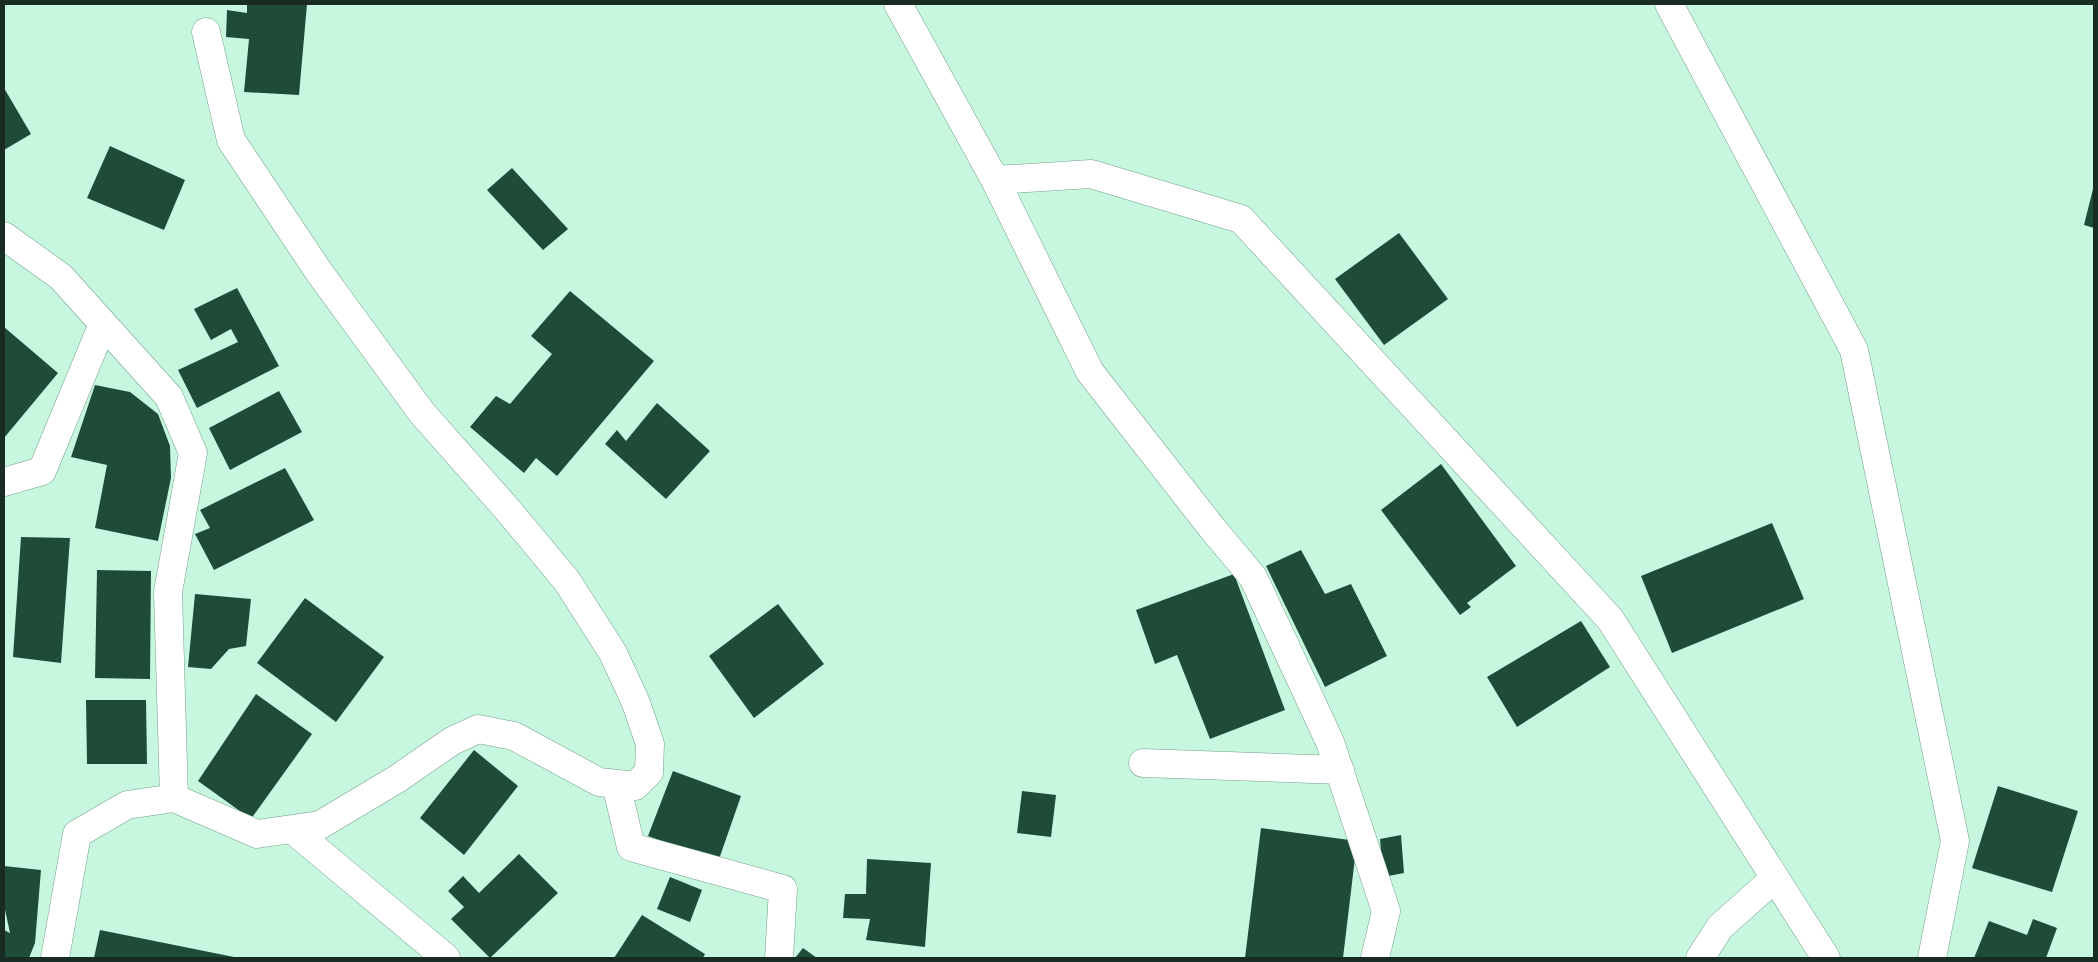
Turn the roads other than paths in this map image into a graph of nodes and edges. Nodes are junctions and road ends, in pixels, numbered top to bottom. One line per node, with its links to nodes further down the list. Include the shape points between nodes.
1 (898, 4): 4 (street)
2 (1669, 4): 20 (street, via 1854,350 1955,841)
3 (206, 32): 10 (street, via 231,140 319,272 422,413 567,581 613,653 650,744 649,772 635,786)
4 (995, 180): 9 (street, via 1090,372 1253,577); 13 (street, via 1091,174 1241,219 1610,619)
5 (4, 236): 6 (street, via 61,277)
6 (102, 324): 7 (street, via 42,471); 11 (street, via 169,397 193,453 168,592)
7 (4, 482)
8 (1143, 763): 9 (street)
9 (1340, 770): 17 (street, via 1386,910)
10 (616, 784): 12 (street, via 599,782 514,736 478,729 452,741 320,826); 16 (street, via 631,847 783,889)
11 (174, 798): 12 (street, via 257,834); 14 (street, via 127,805 77,834)
12 (293, 830): 15 (street)
13 (1775, 878): 18 (street, via 1720,927); 19 (street)
14 (55, 958)
15 (446, 958)
16 (779, 958)
17 (1375, 958)
18 (1700, 958)
19 (1826, 958)
20 (1932, 958)

